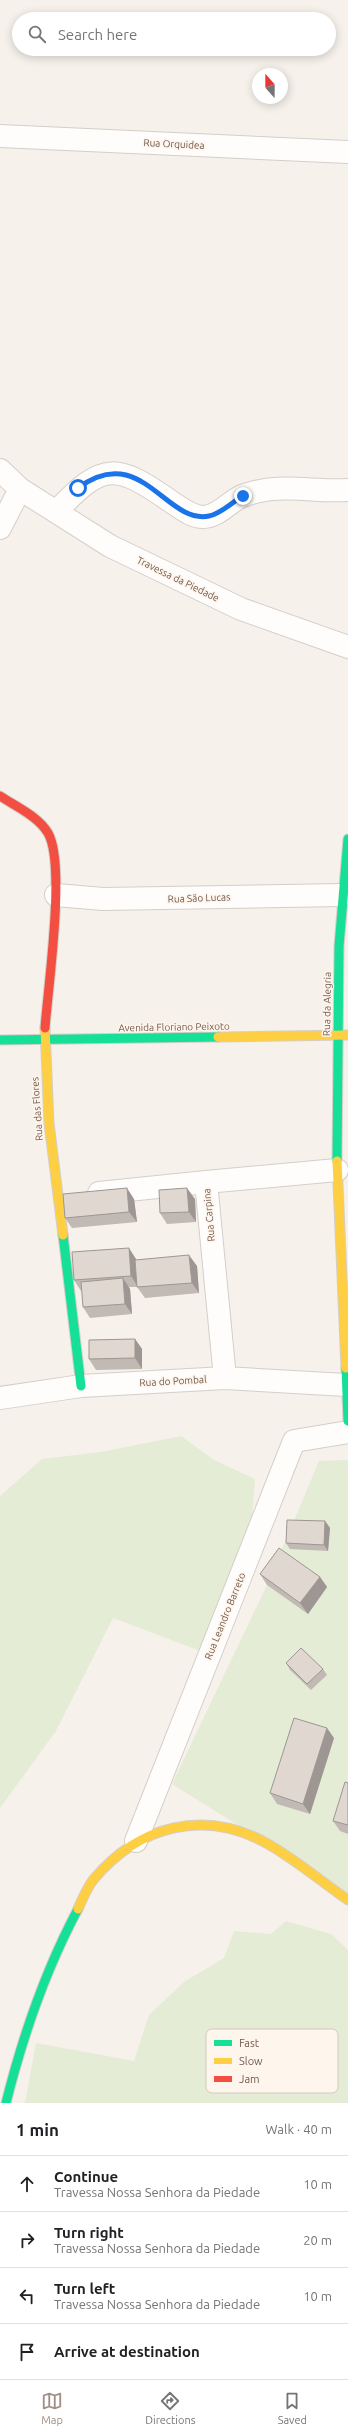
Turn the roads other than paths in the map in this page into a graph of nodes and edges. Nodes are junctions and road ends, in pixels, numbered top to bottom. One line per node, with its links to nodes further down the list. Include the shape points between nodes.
1 (0, 136): 2 (street, Rua Orquidea)
2 (348, 152)
3 (0, 470): 4 (street, Travessa da Piedade)
4 (20, 489): 6 (street, Travessa da Piedade); 7 (street)
5 (348, 490): 6 (street, via 262,491 243,496 211,516 203,517 186,512 146,484 117,473 90,480 78,488)
6 (56, 512): 8 (street, Travessa da Piedade, via 110,546 199,590 241,609)
7 (0, 528)
8 (348, 646)
9 (0, 796): 11 (street, Rua das Flores, via 30,815 47,831 53,843)
10 (348, 838): 12 (street, Rua da Alegria)
11 (56, 895): 12 (street, Rua São Lucas, via 140,899); 16 (street, Rua das Flores)
12 (342, 896): 13 (street, Rua da Alegria)
13 (337, 1035): 14 (street, Avenida Floriano Peixoto); 16 (street, Avenida Floriano Peixoto); 17 (street, Rua da Alegria)
14 (348, 1035)
15 (0, 1040): 16 (street, Avenida Floriano Peixoto)
16 (44, 1040): 19 (street, Rua das Flores, via 49,1123)
17 (337, 1170): 18 (street, Rua Carpina); 21 (street)
18 (206, 1182): 19 (street); 20 (street, Rua Carpina)
19 (58, 1198): 22 (street, Rua das Flores)
20 (225, 1378): 21 (street, Rua do Pombal); 22 (street, Rua do Pombal)
21 (346, 1385): 24 (street)
22 (81, 1386): 23 (street, Rua do Pombal)
23 (0, 1398)
24 (348, 1421)
25 (348, 1432): 26 (street, Rua Leandro Barreto, via 294,1441)
26 (136, 1841): 27 (street, via 177,1826 221,1826 268,1844); 28 (street, via 93,1880 59,1944 35,2003)
27 (348, 1900)
28 (6, 2103)

